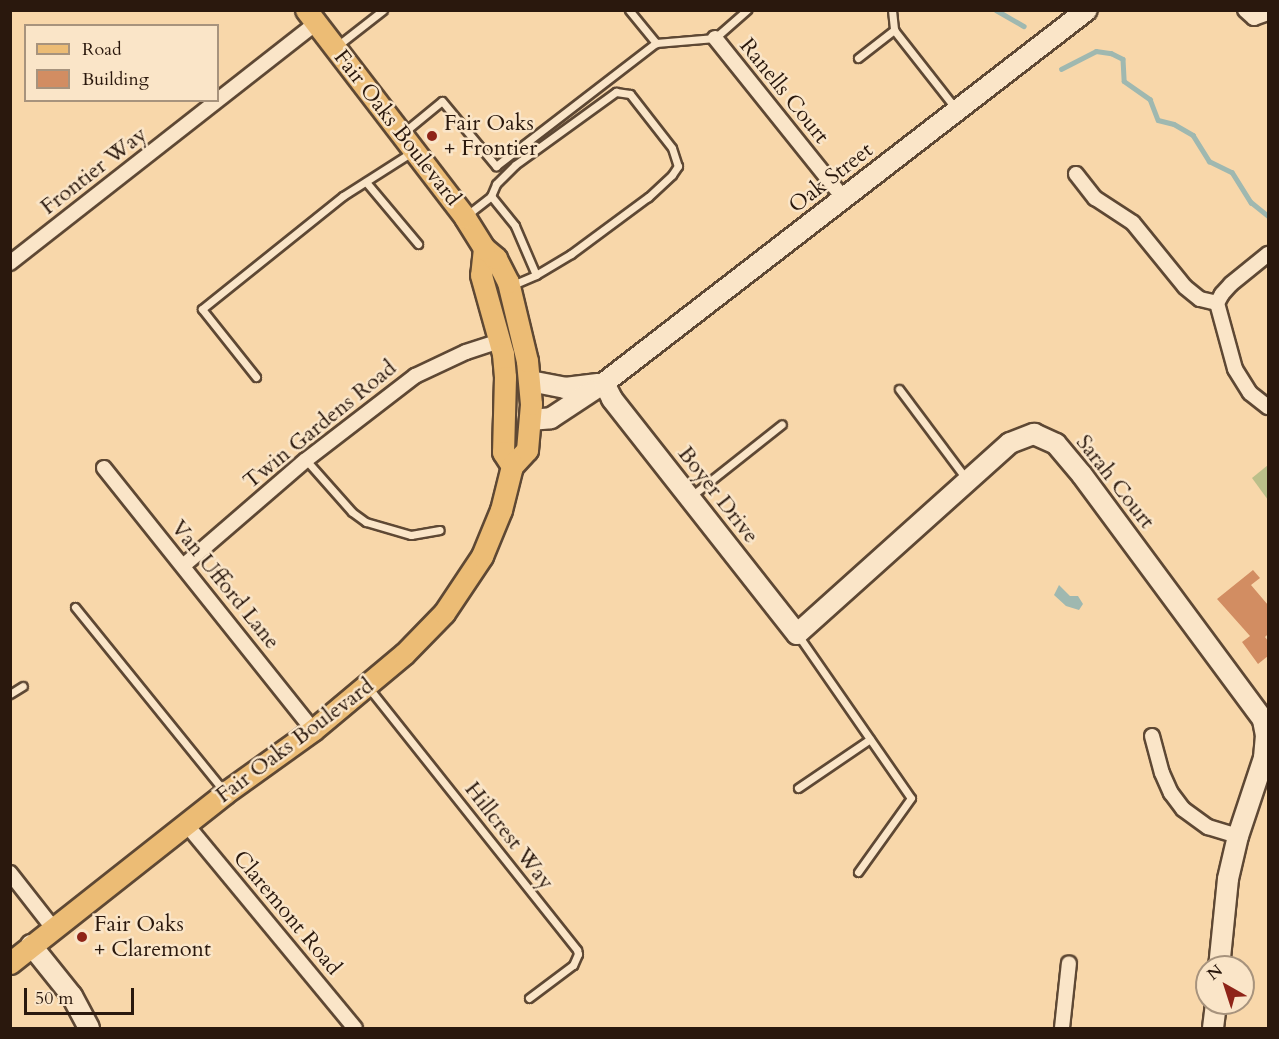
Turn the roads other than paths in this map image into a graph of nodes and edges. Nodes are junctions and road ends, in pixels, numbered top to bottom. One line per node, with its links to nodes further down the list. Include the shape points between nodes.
1 (383, 10): 12 (lane)
2 (629, 10): 11 (lane)
3 (747, 10): 10 (lane)
4 (892, 10): 9 (lane)
5 (1087, 10): 16 (street, Oak Street)
6 (1245, 10): 7 (street, via 1254,18)
7 (1269, 13)
8 (311, 17): 12 (main road, Fair Oaks Boulevard); 14 (street, Frontier Way)
9 (894, 30): 13 (lane); 16 (lane)
10 (715, 38): 11 (lane); 21 (street, Ranells Court)
11 (656, 43): 17 (lane, via 496,166 442,101)
12 (335, 48): 17 (main road, Fair Oaks Boulevard)
13 (858, 58)
14 (219, 92)
15 (207, 102): 26 (street, Frontier Way)
16 (957, 111): 21 (street, Oak Street)
17 (408, 143): 19 (lane); 22 (main road, Fair Oaks Boulevard)
18 (1077, 174): 29 (street, via 1095,198 1133,223 1185,287 1200,299)
19 (366, 182): 23 (lane); 31 (lane, via 343,196 202,309)
20 (491, 196): 22 (lane); 27 (lane, via 515,226); 27 (lane, via 496,184 515,165 616,92 630,94 672,148 678,166 672,175 572,254)
21 (843, 198): 33 (street, Oak Street)
22 (465, 216): 24 (main road, Fair Oaks Boulevard)
23 (418, 244)
24 (484, 248): 28 (main road, Fair Oaks Boulevard, via 496,258); 30 (main road, via 481,275)
25 (1269, 254): 29 (street, via 1231,284)
26 (10, 263)
27 (536, 275): 28 (lane)
28 (509, 287): 32 (main road, Fair Oaks Boulevard)
29 (1217, 303): 35 (street, via 1238,375 1250,393)
30 (501, 350): 36 (main road, via 516,371 518,393); 38 (street, Twin Gardens Road, via 466,352 415,376); 39 (main road, via 506,402 503,452)
31 (256, 377)
32 (530, 381): 33 (street, via 565,388); 36 (main road, Fair Oaks Boulevard)
33 (604, 383): 36 (street, via 551,418); 42 (street, Boyer Drive)
34 (899, 389): 41 (lane)
35 (1269, 407)
36 (530, 420): 39 (main road, Fair Oaks Boulevard, via 527,450)
37 (782, 424): 42 (lane)
38 (306, 460): 43 (lane, via 351,512 366,522 411,536); 44 (street, Twin Gardens Road)
39 (512, 466): 48 (main road, Fair Oaks Boulevard, via 495,527 464,586 444,613)
40 (104, 468): 44 (street, Van Ufford Lane)
41 (967, 480): 46 (street, Sarah Court); 56 (street, Sarah Court, via 1018,438 1034,434 1056,444 1089,484 1263,720 1264,758)
42 (688, 498): 46 (street, Boyer Drive)
43 (440, 530)
44 (183, 566): 50 (street, Van Ufford Lane)
45 (75, 607): 54 (lane)
46 (797, 634): 52 (lane)
47 (22, 686): 49 (lane)
48 (368, 687): 50 (main road, Fair Oaks Boulevard); 64 (lane, Hillcrest Way, via 577,950 573,965)
49 (10, 694)
50 (313, 730): 54 (main road, Fair Oaks Boulevard)
51 (1152, 736): 56 (street, via 1162,773 1183,809 1208,827)
52 (870, 739): 53 (lane); 57 (lane, via 911,798)
53 (798, 788)
54 (225, 793): 55 (main road, Fair Oaks Boulevard)
55 (186, 824): 59 (main road, Fair Oaks Boulevard); 66 (street, Claremont Road)
56 (1238, 836): 61 (street, via 1228,879)
57 (858, 872)
58 (10, 873): 59 (street)
59 (52, 928): 60 (main road, Fair Oaks Boulevard)
60 (31, 945): 62 (main road, Fair Oaks Boulevard); 65 (street, via 72,996)
61 (1220, 955)
62 (10, 963)
63 (1069, 963): 67 (street)
64 (529, 998)
65 (89, 1029)
66 (355, 1029)
67 (1062, 1029)

